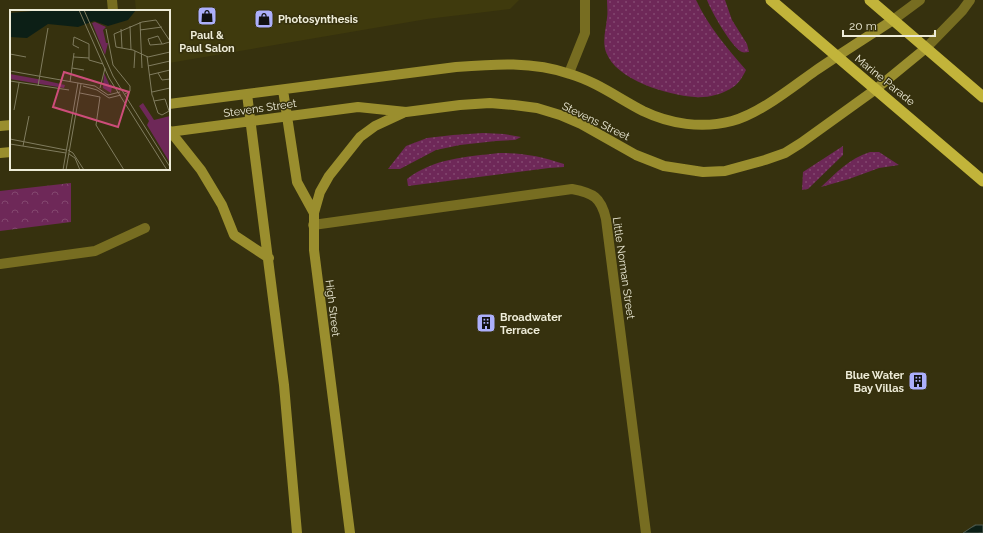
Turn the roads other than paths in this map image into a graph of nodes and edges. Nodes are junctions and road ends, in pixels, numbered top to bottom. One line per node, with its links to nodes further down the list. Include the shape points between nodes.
1 (112, 0): 7 (street)
2 (585, 0): 11 (street, via 585,33)
3 (771, 0): 10 (highway, Marine Parade)
4 (870, 0): 8 (highway)
5 (920, 0): 8 (street)
6 (970, 0): 9 (street)
7 (113, 10)
8 (893, 20): 9 (highway); 10 (main road, Stevens Street)
9 (926, 48): 12 (main road, Stevens Street); 15 (highway)
10 (836, 57): 11 (main road, Stevens Street, via 751,112 732,121 706,125 664,119); 12 (highway, Marine Parade)
11 (569, 73): 13 (main road, Stevens Street, via 521,64 492,64)
12 (876, 89): 17 (main road, Stevens Street, via 785,153 725,171 703,172 664,166 636,155 581,124 537,108 490,103); 25 (highway, Marine Parade)
13 (283, 90): 14 (main road, Stevens Street); 18 (main road)
14 (247, 94): 16 (main road, Stevens Street); 19 (main road)
15 (983, 97)
16 (170, 104)
17 (406, 112): 18 (main road, Stevens Street, via 358,108); 26 (main road, High Street, via 386,120 360,137 329,176 320,192)
18 (287, 116): 19 (main road, Stevens Street); 26 (main road, via 297,182)
19 (251, 122): 22 (main road, Stevens Street); 29 (main road)
20 (10, 125): 21 (main road)
21 (0, 126)
22 (170, 132): 29 (main road, via 201,170 222,205 234,235)
23 (10, 152): 24 (main road)
24 (0, 153)
25 (983, 181)
26 (314, 213): 27 (main road, High Street)
27 (313, 225): 32 (main road, High Street); 33 (street, Little Norman Street, via 572,189 588,192 599,201 606,219)
28 (145, 228): 30 (street, via 95,251)
29 (269, 258): 31 (main road, via 284,385)
30 (0, 264)
31 (297, 533)
32 (350, 533)
33 (646, 533)

